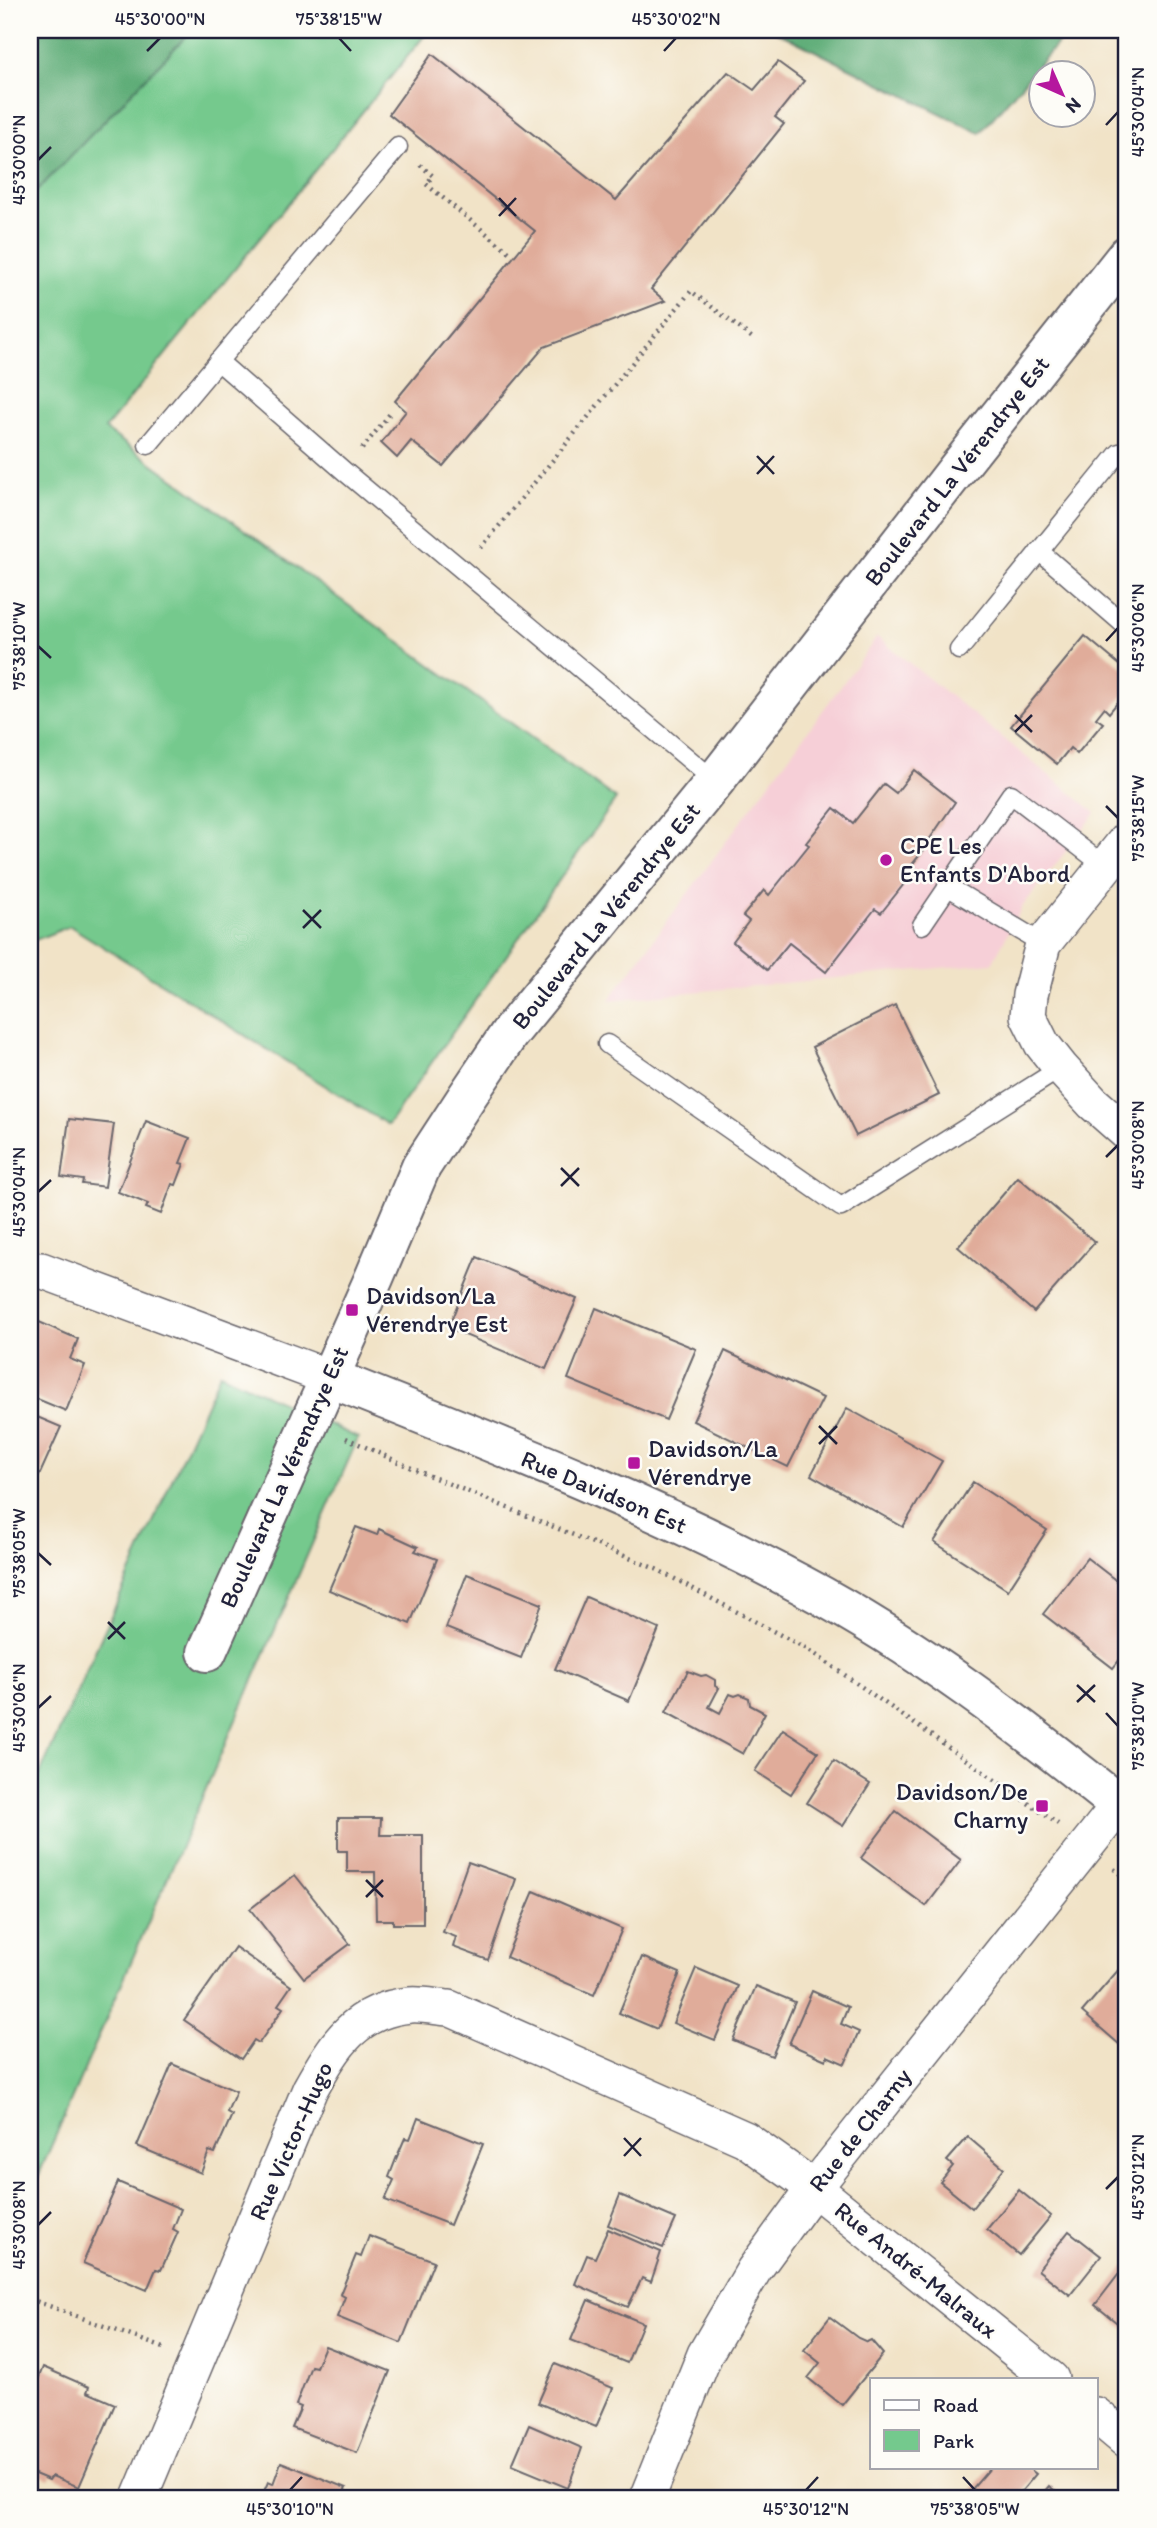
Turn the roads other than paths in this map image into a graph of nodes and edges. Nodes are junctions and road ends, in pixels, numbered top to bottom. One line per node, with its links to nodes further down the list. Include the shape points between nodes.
1 (398, 147): 3 (lane)
2 (1127, 255): 9 (street, Boulevard La Vérendrye Est)
3 (218, 361): 4 (lane); 9 (lane)
4 (148, 445)
5 (1119, 453): 6 (lane)
6 (1039, 551): 7 (lane); 8 (lane)
7 (1127, 627)
8 (958, 650)
9 (715, 781): 19 (street, Boulevard La Vérendrye Est, via 509,1034 421,1167)
10 (1127, 839): 11 (street)
11 (1105, 867): 12 (lane, via 1011,794); 14 (street)
12 (947, 887): 13 (lane); 14 (lane)
13 (922, 925)
14 (1043, 944): 16 (street, via 1028,1016)
15 (607, 1044): 16 (lane, via 841,1207)
16 (1061, 1068): 17 (street)
17 (1127, 1133)
18 (30, 1271): 19 (street, Rue Davidson Est, via 41,1270)
19 (328, 1377): 20 (street, Boulevard La Vérendrye Est); 21 (street, Rue Davidson Est, via 660,1513 804,1586 961,1684)
20 (207, 1652)
21 (1124, 1803): 22 (street, Rue de Charny)
22 (814, 2188): 23 (street, Rue André-Malraux); 26 (street, Rue Victor-Hugo, via 745,2139 449,2008 413,2004 379,2011 354,2027 330,2053 310,2089); 27 (street, Rue de Charny, via 754,2270 705,2354)
23 (1050, 2378)
24 (1098, 2417): 25 (street)
25 (1127, 2441)
26 (139, 2498)
27 (647, 2498)

